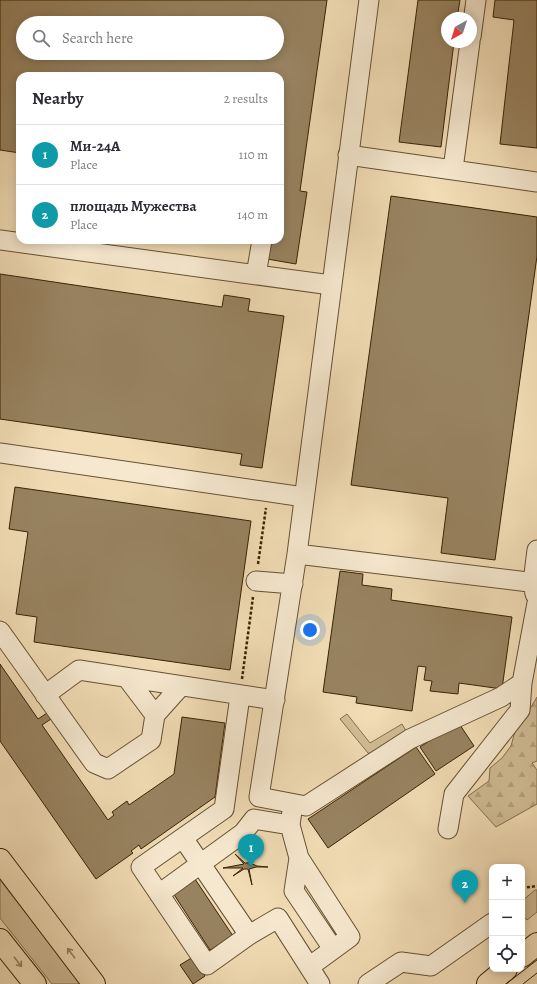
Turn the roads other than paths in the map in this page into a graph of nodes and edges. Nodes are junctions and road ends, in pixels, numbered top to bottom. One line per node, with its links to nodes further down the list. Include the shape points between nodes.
1 (368, 0): 5 (lane)
2 (476, 0): 3 (lane)
3 (474, 12)
4 (469, 48): 6 (lane)
5 (348, 154): 6 (lane); 13 (lane)
6 (453, 169): 7 (lane)
7 (537, 182)
8 (0, 240): 9 (lane)
9 (16, 241)
10 (51, 244): 12 (lane)
11 (261, 244): 12 (lane)
12 (256, 275): 13 (lane)
13 (331, 285): 15 (lane)
14 (0, 453): 15 (lane)
15 (304, 497): 17 (lane)
16 (537, 550): 20 (lane)
17 (298, 554): 19 (lane); 20 (lane)
18 (256, 581): 19 (lane)
19 (293, 584): 28 (lane)
20 (536, 588)
21 (537, 603): 24 (lane)
22 (0, 631): 26 (lane)
23 (126, 678): 25 (lane); 26 (lane, via 79,670); 29 (lane)
24 (522, 683): 30 (lane, via 501,698 410,739 306,806); 32 (lane, via 520,710 454,794)
25 (181, 686): 27 (lane); 29 (lane)
26 (45, 695): 29 (lane, via 94,763 108,769 151,740)
27 (240, 696): 28 (lane); 33 (lane, via 224,809)
28 (275, 700): 30 (lane, via 259,797)
29 (155, 715)
30 (293, 804): 31 (lane)
31 (290, 825): 35 (lane, via 254,819 244,833); 40 (lane, via 299,858 294,891 333,949)
32 (448, 829)
33 (183, 838): 35 (lane); 36 (lane, via 141,868)
34 (0, 860): 43 (main road, one-way to 34)
35 (202, 864): 36 (lane); 38 (lane)
36 (158, 894): 38 (lane, via 206,965)
37 (489, 925): 45 (lane, via 431,966 402,962)
38 (249, 935): 40 (lane, via 278,918)
39 (0, 940): 42 (main road, one-way to 42)
40 (309, 967): 44 (lane)
41 (502, 972): 46 (main road)
42 (35, 984)
43 (94, 984)
44 (320, 984)
45 (368, 984)
46 (488, 984)

